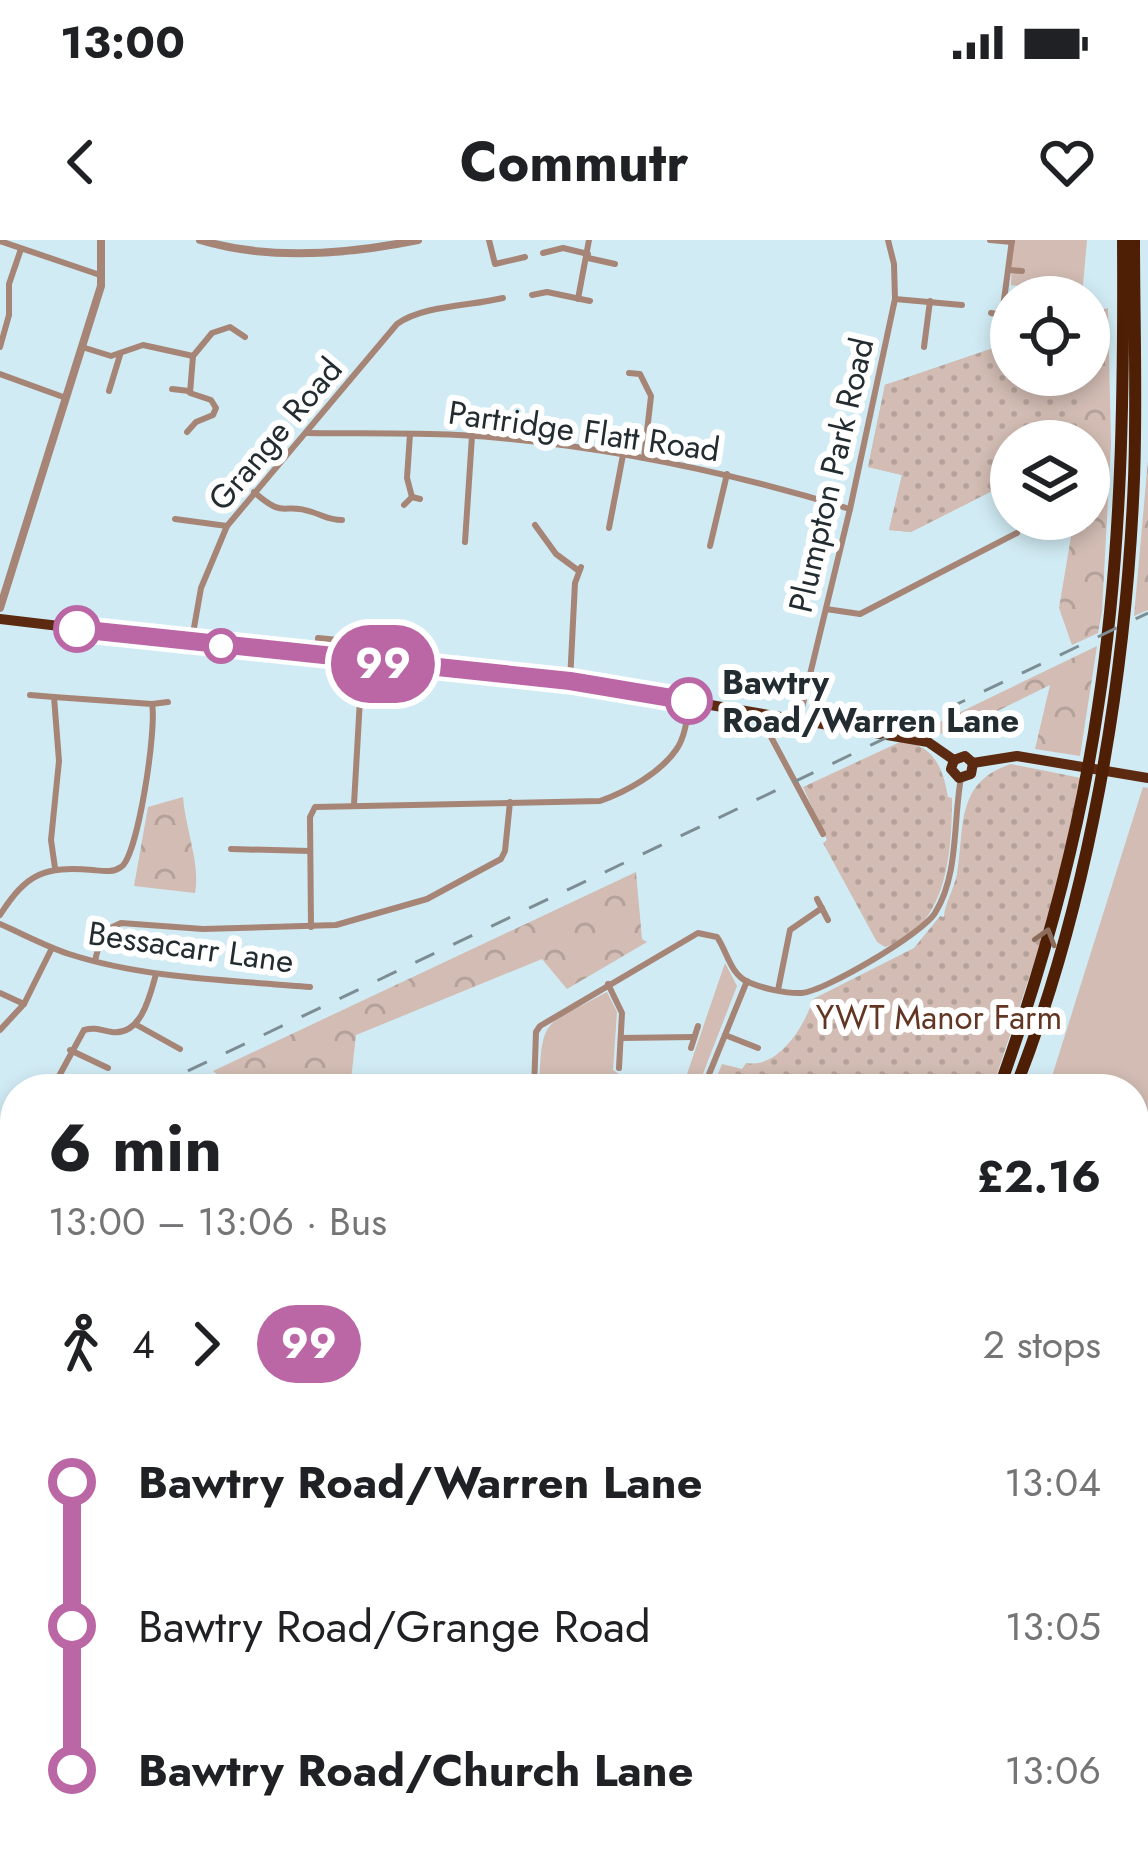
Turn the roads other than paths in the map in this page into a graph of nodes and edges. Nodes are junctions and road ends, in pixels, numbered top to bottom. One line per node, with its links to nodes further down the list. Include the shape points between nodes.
1 (101, 240): 23 (street)
2 (200, 240): 13 (street)
3 (418, 240): 12 (street)
4 (489, 240): 18 (street, via 490,265)
5 (589, 240): 17 (street)
6 (888, 240): 28 (street, Plumpton Park Road)
7 (990, 240): 11 (street)
8 (1123, 240): 118 (highway, one-way to 8, via 1076,830 1099,706 1121,478)
9 (1134, 240): 119 (highway, via 1134,478 1116,664 1089,835)
10 (0, 241): 15 (street)
11 (1012, 241): 20 (street)
12 (395, 242): 14 (street)
13 (230, 244): 14 (street)
14 (332, 246)
15 (21, 248): 23 (street); 35 (street)
16 (543, 253): 17 (street, via 563,248)
17 (588, 256): 19 (street); 27 (street)
18 (525, 257)
19 (615, 264)
20 (1010, 270): 21 (street); 22 (street)
21 (1022, 271)
22 (1009, 276)
23 (103, 277): 36 (street)
24 (483, 290): 31 (street)
25 (532, 295): 27 (street)
26 (503, 298): 31 (street, Grange Road)
27 (578, 298): 29 (street)
28 (895, 299): 30 (street); 54 (street, Plumpton Park Road)
29 (590, 301)
30 (930, 301): 32 (street); 34 (street)
31 (486, 302): 46 (street, Grange Road, via 403,320)
32 (962, 305)
33 (245, 337): 38 (street, via 230,327 217,330)
34 (923, 346)
35 (0, 347)
36 (82, 347): 37 (street); 44 (street)
37 (120, 355): 38 (street, via 143,345); 42 (street)
38 (193, 356): 43 (street)
39 (629, 373): 50 (street, via 640,374 651,396)
40 (0, 374): 44 (street)
41 (172, 389): 43 (street)
42 (109, 391)
43 (189, 391): 45 (street, via 216,408)
44 (66, 398): 63 (street)
45 (187, 432)
46 (308, 433): 47 (street, Partridge Flatt Road); 52 (street, Grange Road)
47 (410, 434): 48 (street, Partridge Flatt Road); 53 (street, via 407,478 416,498)
48 (472, 436): 49 (street, Partridge Flatt Road); 61 (street)
49 (623, 454): 50 (street, Partridge Flatt Road); 59 (street)
50 (644, 458): 51 (street, Partridge Flatt Road)
51 (728, 474): 54 (street, Partridge Flatt Road); 62 (street)
52 (254, 491): 56 (street, via 279,511); 58 (street, Grange Road)
53 (404, 505)
54 (850, 509): 65 (street, Plumpton Park Road)
55 (175, 519): 58 (street)
56 (342, 520)
57 (536, 525): 71 (street, via 556,554 580,569)
58 (227, 526): 67 (street, Grange Road, via 201,588)
59 (609, 528)
60 (1003, 540): 65 (street, via 860,614)
61 (465, 542)
62 (710, 546)
63 (3, 591): 64 (street)
64 (0, 608)
65 (826, 609): 78 (street, Plumpton Park Road)
66 (0, 619): 67 (highway)
67 (192, 643): 69 (highway)
68 (378, 644): 69 (street, via 318,638)
69 (317, 657): 70 (highway)
70 (362, 662): 71 (highway); 84 (street)
71 (570, 681): 74 (highway)
72 (31, 695): 73 (street)
73 (53, 697): 76 (street); 88 (street)
74 (689, 701): 77 (highway); 83 (street, via 676,750 632,786 600,801)
75 (168, 702): 76 (street)
76 (152, 704): 88 (street, via 134,851 117,870)
77 (772, 714): 78 (highway); 85 (street, via 771,737)
78 (799, 720): 79 (highway, via 928,742)
79 (954, 760): 80 (highway, via 965,756); 81 (highway, via 952,771)
80 (973, 764): 81 (highway); 82 (highway, via 1035,759)
81 (962, 778): 100 (street, via 944,894 922,928 817,989)
82 (1147, 778)
83 (510, 802): 84 (street); 93 (street, via 505,851 484,871 427,899)
84 (354, 804): 87 (street, via 316,807)
85 (823, 834)
86 (231, 849): 87 (street)
87 (310, 851): 93 (street)
88 (55, 868): 91 (street, via 20,887)
89 (817, 899): 90 (street)
90 (822, 908): 92 (street); 100 (street, via 790,930)
91 (0, 920): 94 (street, Bessacarr Lane)
92 (828, 920)
93 (311, 927): 95 (street, via 121,923 103,932)
94 (52, 948): 95 (street, Bessacarr Lane); 102 (street)
95 (95, 961): 96 (street, Bessacarr Lane)
96 (156, 973): 99 (street, Bessacarr Lane); 103 (street)
97 (747, 981): 98 (street, via 717,937 698,933); 100 (street); 106 (street)
98 (608, 984): 108 (street, via 622,1013); 116 (street, via 540,1026)
99 (310, 987)
100 (778, 990)
101 (0, 993): 102 (street)
102 (24, 1004): 105 (street)
103 (135, 1024): 111 (street); 112 (street, via 121,1032 84,1030)
104 (698, 1026): 107 (street)
105 (0, 1030)
106 (725, 1034): 110 (street); 117 (street)
107 (694, 1037): 108 (street); 109 (street)
108 (621, 1038): 114 (street)
109 (691, 1048)
110 (758, 1048)
111 (180, 1049)
112 (70, 1051): 113 (street); 115 (street)
113 (108, 1068)
114 (619, 1068)
115 (59, 1074)
116 (535, 1074)
117 (709, 1074)
118 (1003, 1074)
119 (1020, 1074)

